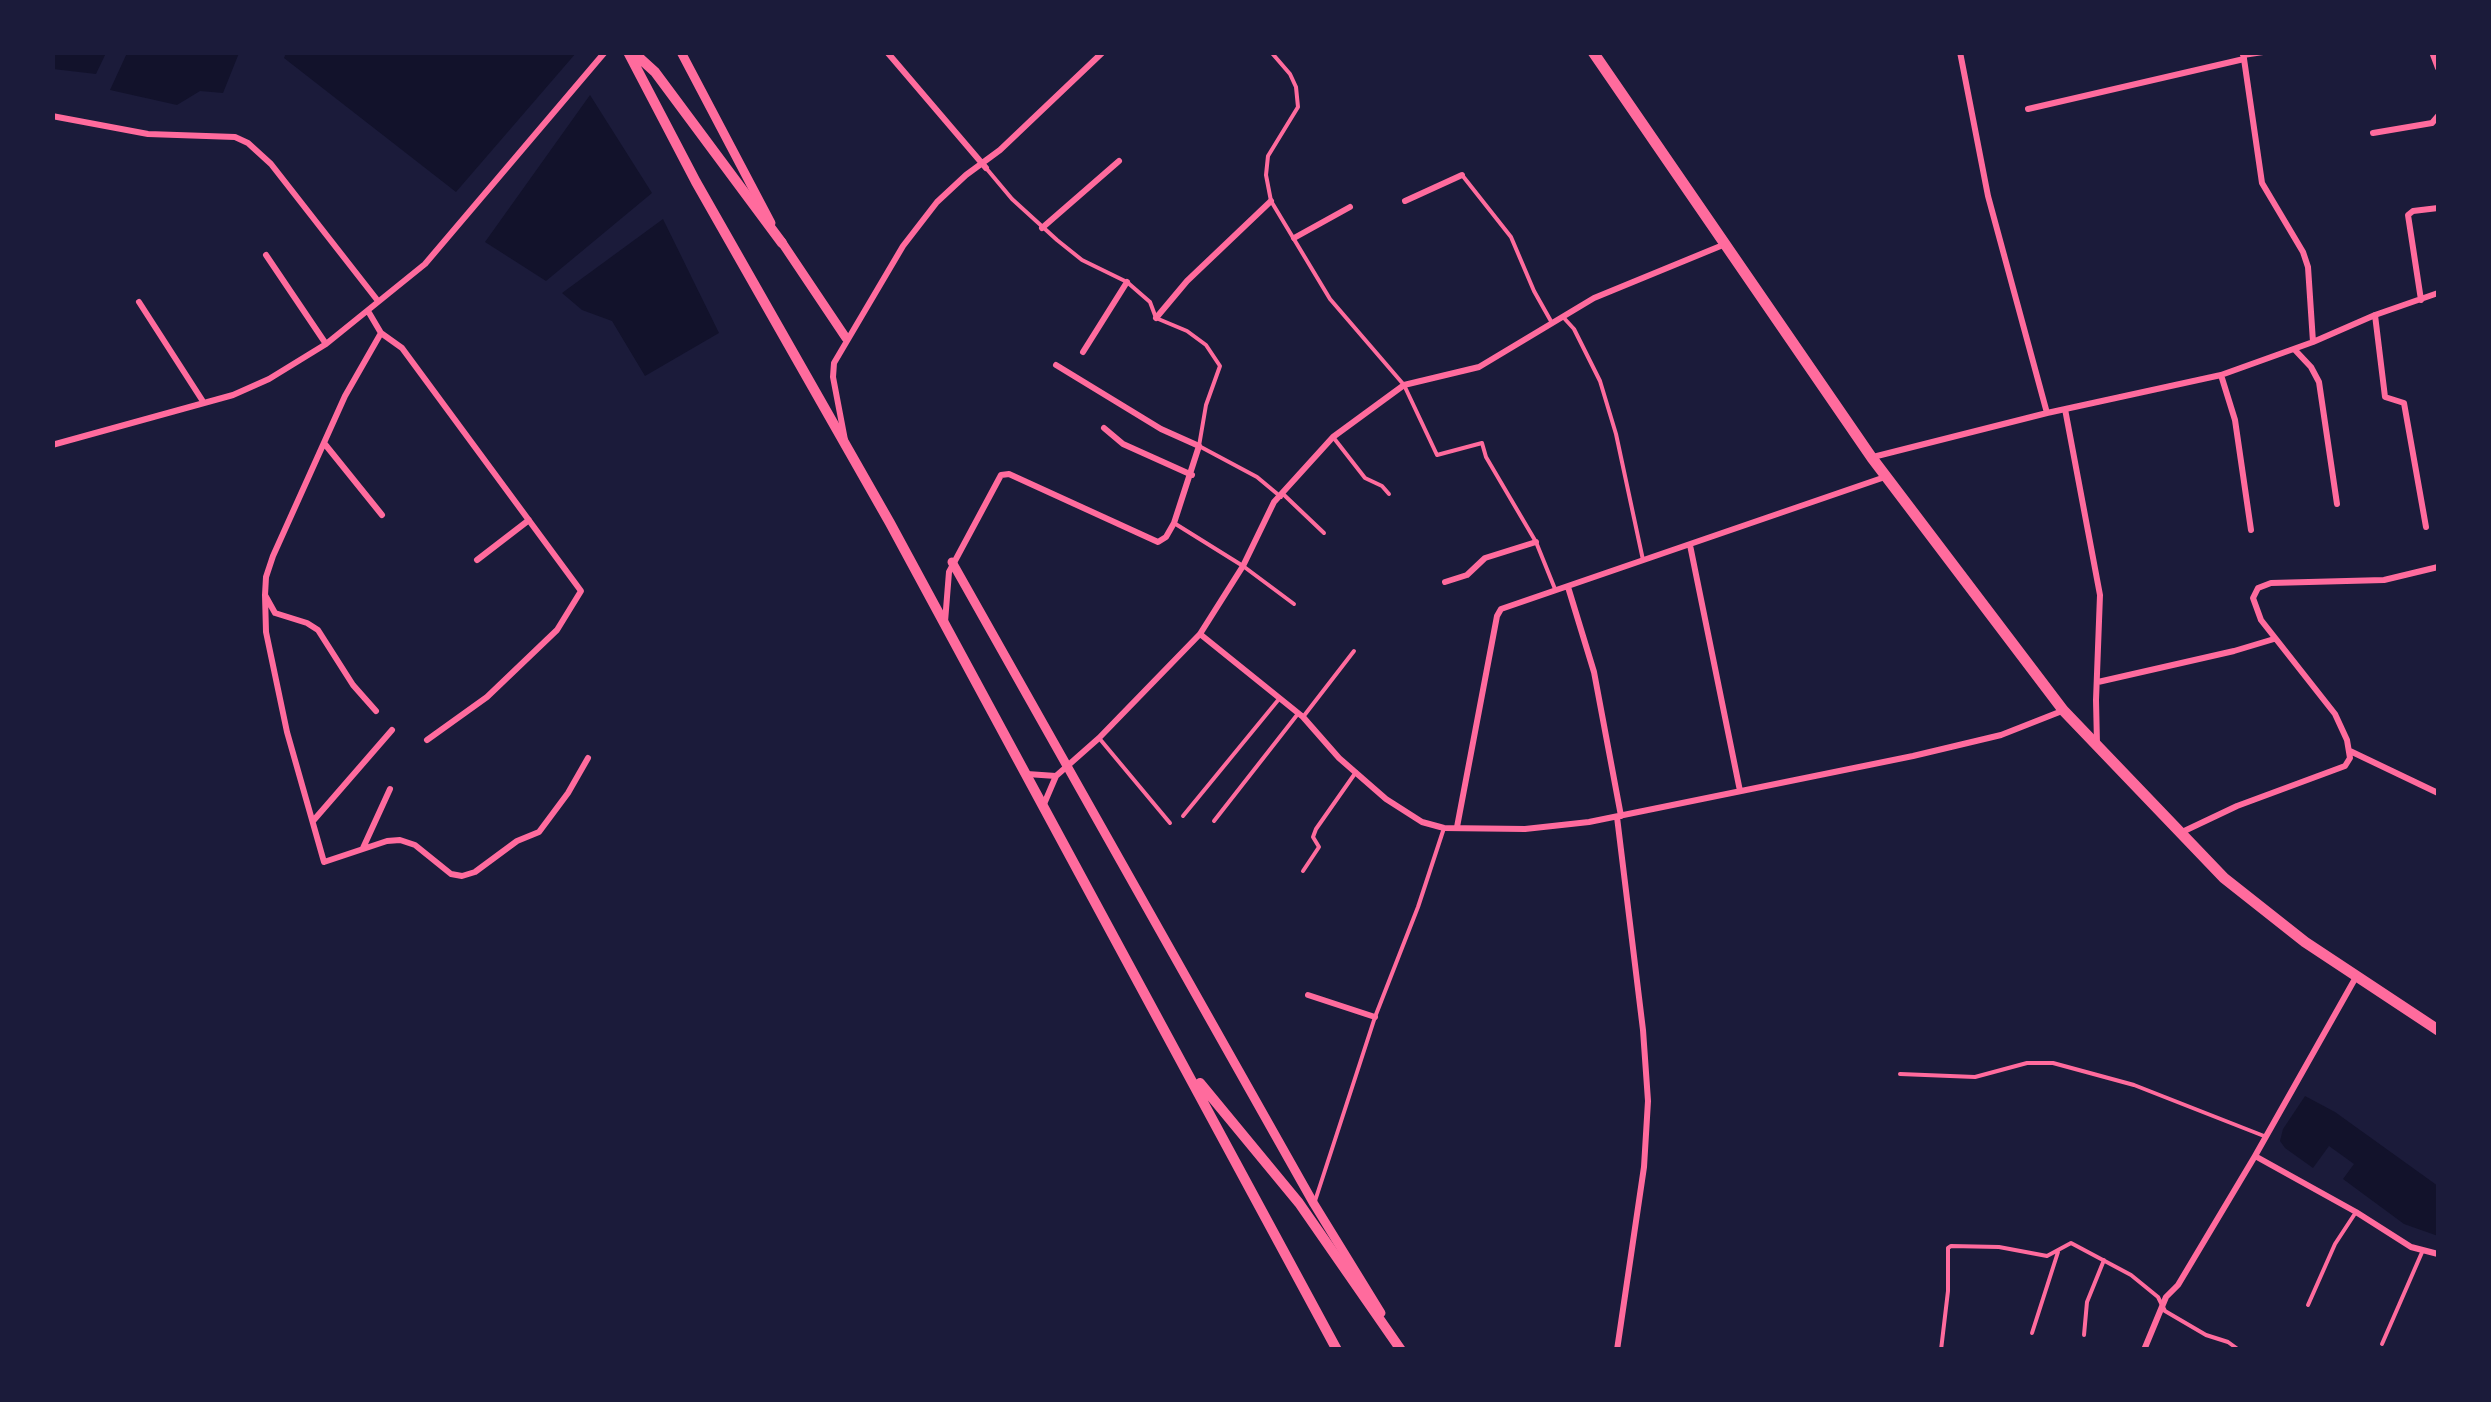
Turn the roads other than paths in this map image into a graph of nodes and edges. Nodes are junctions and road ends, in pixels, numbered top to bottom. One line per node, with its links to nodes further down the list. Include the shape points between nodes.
1 (605, 52): 32 (street, via 425,264)
2 (630, 52): 26 (main road, via 655,72); 54 (main road)
3 (681, 52): 26 (street)
4 (887, 52): 18 (street)
5 (1103, 52): 18 (street)
6 (1272, 52): 20 (lane, via 1290,74 1298,107 1268,156)
7 (1592, 52): 27 (highway)
8 (1960, 52): 50 (street, via 1988,196)
9 (2263, 52): 11 (street)
10 (2432, 52): 12 (street)
11 (2243, 56): 13 (street); 41 (street, via 2262,182 2308,267)
12 (2438, 68)
13 (2028, 109)
14 (52, 116): 32 (street, via 248,143)
15 (2438, 116): 16 (street, via 2432,123)
16 (2374, 134)
17 (1119, 162): 24 (street)
18 (984, 165): 24 (lane); 40 (street, via 938,202 913,233)
19 (1462, 175): 21 (street); 38 (lane, via 1511,237)
20 (1271, 201): 25 (lane); 37 (street, via 1186,280)
21 (1405, 201)
22 (1350, 207): 25 (street)
23 (2438, 208): 31 (street, via 2408,215)
24 (1042, 228): 29 (lane, via 1082,260)
25 (1294, 238): 47 (lane, via 1330,299)
26 (782, 243): 40 (street)
27 (1723, 245): 36 (street); 57 (highway)
28 (266, 255): 42 (street)
29 (1127, 282): 37 (lane, via 1150,302); 44 (street)
30 (2438, 293): 31 (street)
31 (2421, 300): 35 (street)
32 (378, 301): 34 (street)
33 (139, 302): 48 (street)
34 (368, 311): 39 (street); 42 (street)
35 (2375, 315): 41 (street); 66 (street, via 2386,397 2404,402)
36 (1564, 317): 38 (street); 72 (lane, via 1600,381)
37 (1156, 318): 56 (lane, via 1187,331 1218,360)
38 (1552, 323): 47 (street, via 1479,367)
39 (381, 334): 53 (street); 64 (street, via 402,348)
40 (846, 338): 54 (street, via 832,373)
41 (2313, 342): 43 (street)
42 (326, 344): 48 (street, via 270,379)
43 (2295, 350): 46 (street); 62 (street, via 2319,382)
44 (1083, 352)
45 (1056, 365): 56 (street)
46 (2221, 375): 49 (street); 67 (street, via 2235,420)
47 (1404, 385): 52 (street); 69 (lane, via 1437,455 1482,442)
48 (204, 403): 55 (street)
49 (2065, 409): 50 (street); 85 (street, via 2100,595)
50 (2047, 413): 57 (street)
51 (1104, 428): 58 (street)
52 (1333, 437): 60 (lane, via 1365,478); 61 (street)
53 (324, 443): 63 (street); 79 (street, via 273,556)
54 (846, 444): 81 (main road)
55 (52, 445)
56 (1199, 446): 58 (street); 61 (lane)
57 (1872, 458): 59 (highway)
58 (1192, 475): 65 (street)
59 (1886, 476): 70 (street); 87 (highway)
60 (1389, 494)
61 (1281, 495): 68 (lane); 74 (street)
62 (2337, 504)
63 (382, 515)
64 (529, 520): 71 (street); 92 (street, via 581,591 557,630 487,697)
65 (1174, 523): 73 (street, via 1158,542 1009,474 996,481); 74 (lane)
66 (2426, 527)
67 (2251, 530)
68 (1324, 533)
69 (1536, 542): 76 (street, via 1485,558); 78 (lane)
70 (1690, 545): 72 (street); 101 (street)
71 (477, 560)
72 (1643, 560): 77 (street)
73 (952, 562): 81 (street); 96 (street)
74 (1243, 566): 80 (lane); 82 (street)
75 (2438, 567): 83 (street, via 2384,580 2258,588 2253,598 2260,620)
76 (1445, 582)
77 (1568, 587): 78 (street); 105 (street, via 1594,672)
78 (1556, 590): 109 (street, via 1496,616)
79 (265, 595): 88 (street, via 274,613 318,630); 107 (street, via 266,632)
80 (1294, 604)
81 (945, 623): 98 (main road)
82 (1200, 634): 86 (street); 91 (street)
83 (2274, 638): 85 (street); 94 (street, via 2335,714)
84 (1354, 651): 89 (lane)
85 (2098, 682): 93 (street)
86 (1279, 699): 89 (street); 104 (lane)
87 (2064, 710): 93 (highway); 101 (street, via 2001,734)
88 (376, 711)
89 (1301, 715): 97 (street); 106 (lane)
90 (392, 730): 107 (street)
91 (1100, 738): 96 (street); 108 (lane)
92 (427, 740)
93 (2098, 748): 111 (highway)
94 (2348, 750): 102 (street); 111 (street, via 2345,766)
95 (588, 758): 112 (street, via 539,832 475,872 450,874 400,840)
96 (1067, 766): 99 (street); 122 (street)
97 (1356, 772): 110 (street, via 1402,811); 113 (lane, via 1316,829 1318,847)
98 (1025, 774): 99 (street); 103 (main road)
99 (1056, 776): 103 (street)
100 (390, 789): 112 (street)
101 (1740, 791): 105 (street)
102 (2438, 794)
103 (1044, 806): 118 (main road)
104 (1183, 816)
105 (1619, 816): 109 (street, via 1525,828); 135 (street, via 1648,1101)
106 (1214, 821)
107 (312, 822): 112 (street, via 324,862)
108 (1170, 823)
109 (1457, 827): 110 (street)
110 (1444, 828): 116 (lane)
111 (2180, 833): 114 (highway, via 2224,878)
112 (362, 849)
113 (1303, 871)
114 (2356, 976): 117 (highway); 120 (street)
115 (1308, 996): 116 (street)
116 (1374, 1017): 122 (lane)
117 (2438, 1030)
118 (1186, 1067): 133 (main road); 134 (main road, via 1299,1204)
119 (1900, 1074): 120 (lane, via 1974,1076 2052,1063 2134,1085)
120 (2264, 1136): 121 (street)
121 (2255, 1156): 123 (street); 129 (street)
122 (1314, 1204): 134 (street)
123 (2356, 1212): 125 (street); 128 (lane)
124 (2058, 1250): 127 (lane, via 2072,1243); 130 (lane); 136 (lane, via 2047,1256 1973,1244 1948,1248)
125 (2423, 1250): 126 (street); 132 (lane)
126 (2438, 1254)
127 (2104, 1260): 129 (lane, via 2131,1275); 131 (lane, via 2087,1302)
128 (2308, 1306)
129 (2164, 1308): 137 (street); 138 (lane)
130 (2032, 1332)
131 (2084, 1335)
132 (2382, 1344)
133 (1337, 1350)
134 (1402, 1350)
135 (1617, 1350)
136 (1942, 1350)
137 (2144, 1350)
138 (2239, 1350)

